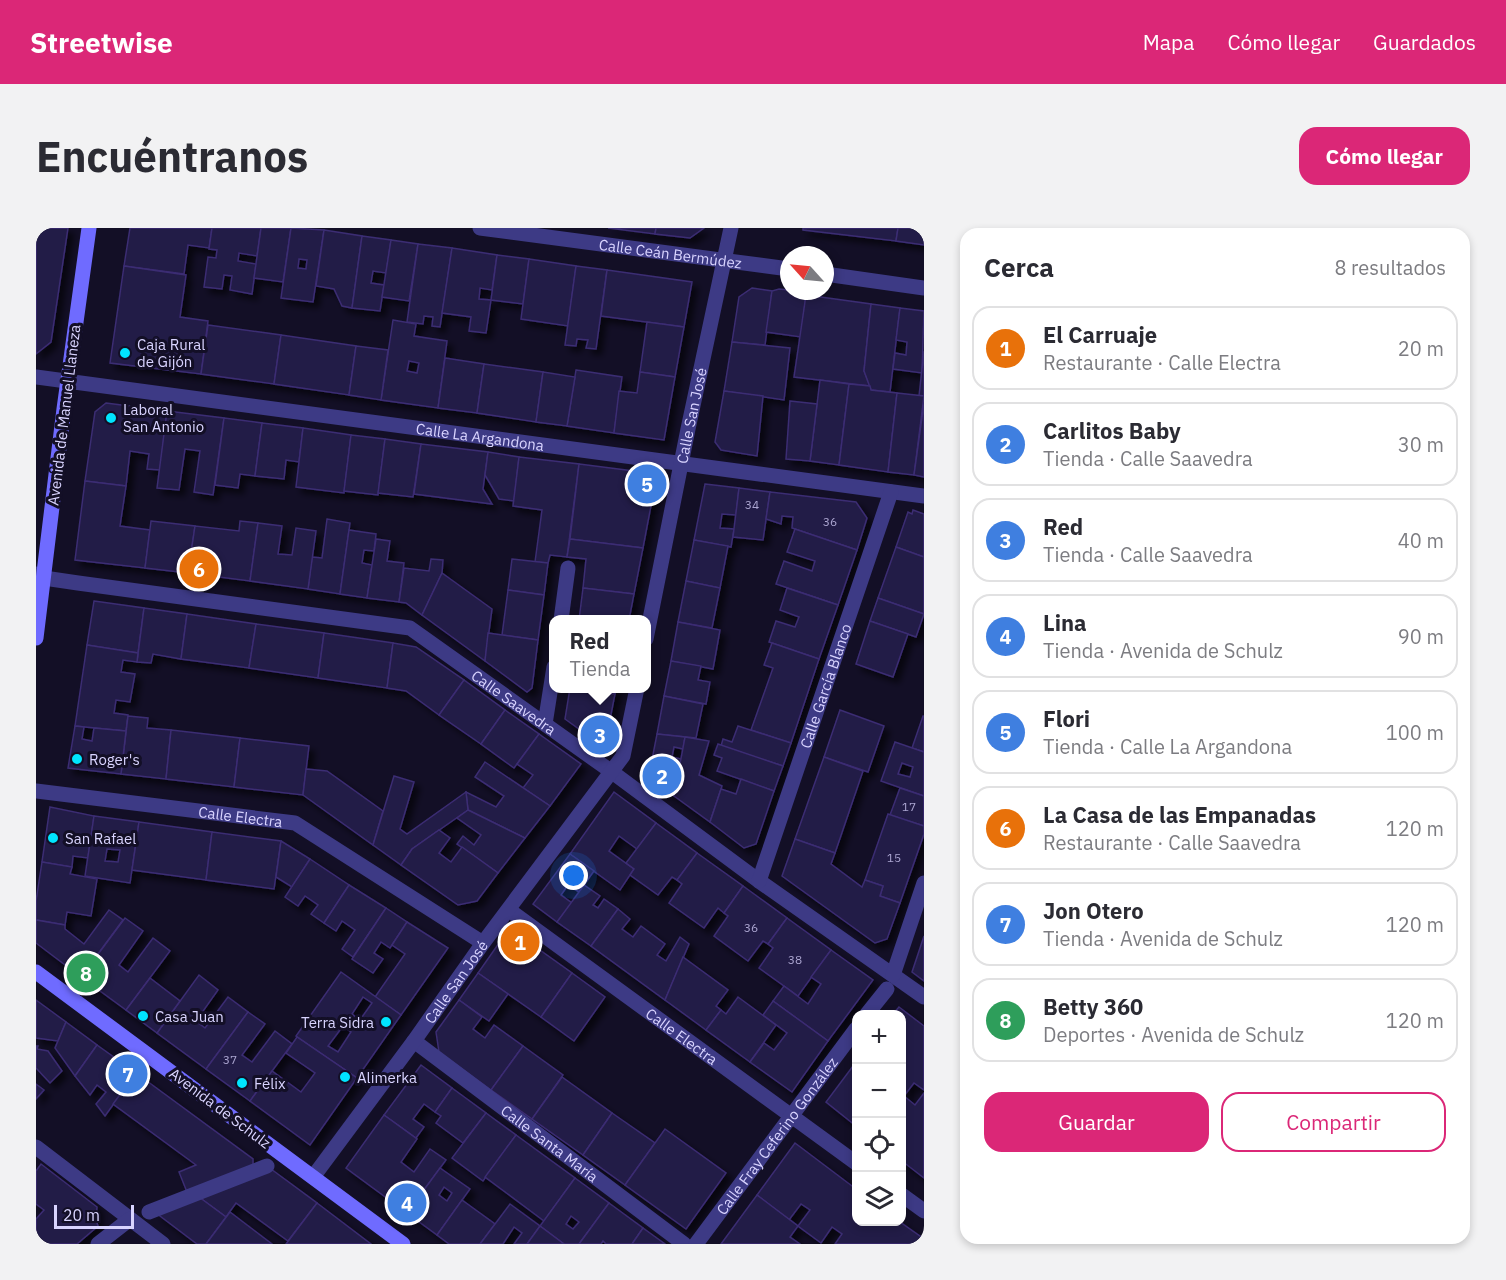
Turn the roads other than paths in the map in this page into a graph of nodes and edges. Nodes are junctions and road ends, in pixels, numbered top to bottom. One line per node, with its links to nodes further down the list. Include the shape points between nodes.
1 (89, 228): 9 (street, Avenida de Manuel Llaneza)
2 (480, 228): 4 (street, Calle Ceán Bermúdez)
3 (731, 228): 4 (street, Calle San José)
4 (725, 260): 5 (street, Calle Ceán Bermúdez); 10 (street, Calle San José)
5 (780, 268)
6 (834, 275): 7 (street)
7 (924, 288)
8 (36, 377): 9 (street, Calle La Argandona)
9 (68, 381): 10 (street, Calle La Argandona); 14 (street, Avenida de Manuel Llaneza)
10 (682, 464): 11 (street, Calle La Argandona); 16 (street, Calle San José)
11 (891, 492): 12 (street, Calle La Argandona); 23 (street, Calle García Blanco)
12 (924, 496)
13 (568, 568): 15 (street)
14 (40, 576): 17 (street, Avenida de Manuel Llaneza); 20 (street, Calle Saavedra, via 410,628)
15 (562, 615)
16 (651, 615)
17 (36, 638)
18 (550, 693): 20 (street)
19 (636, 693): 21 (street, Calle San José, via 623,756)
20 (545, 724): 21 (street, Calle Saavedra)
21 (612, 772): 23 (street, Calle Saavedra); 25 (street, Calle San José)
22 (36, 791): 26 (street, Calle Electra, via 295,823)
23 (759, 881): 28 (street, Calle Saavedra)
24 (924, 883): 28 (street)
25 (509, 910): 26 (street, Calle San José); 33 (street, Calle Electra)
26 (483, 942): 32 (street, Calle San José)
27 (36, 972): 37 (street, Avenida de Schulz)
28 (890, 982): 29 (street, Calle Saavedra); 30 (street)
29 (924, 997)
30 (870, 1010)
31 (852, 1034): 33 (street, Calle Fray Ceferino González)
32 (414, 1041): 37 (street, Calle San José); 45 (street, Calle Santa María)
33 (791, 1115): 35 (street, Calle Electra); 46 (street, Calle Fray Ceferino González)
34 (36, 1148): 41 (street)
35 (852, 1160)
36 (267, 1166): 40 (street)
37 (313, 1177): 44 (street, Avenida de Schulz)
38 (906, 1198): 39 (street)
39 (924, 1211)
40 (149, 1212)
41 (130, 1219): 42 (street); 43 (street)
42 (98, 1244)
43 (163, 1244)
44 (403, 1244)
45 (684, 1244)
46 (696, 1244)

